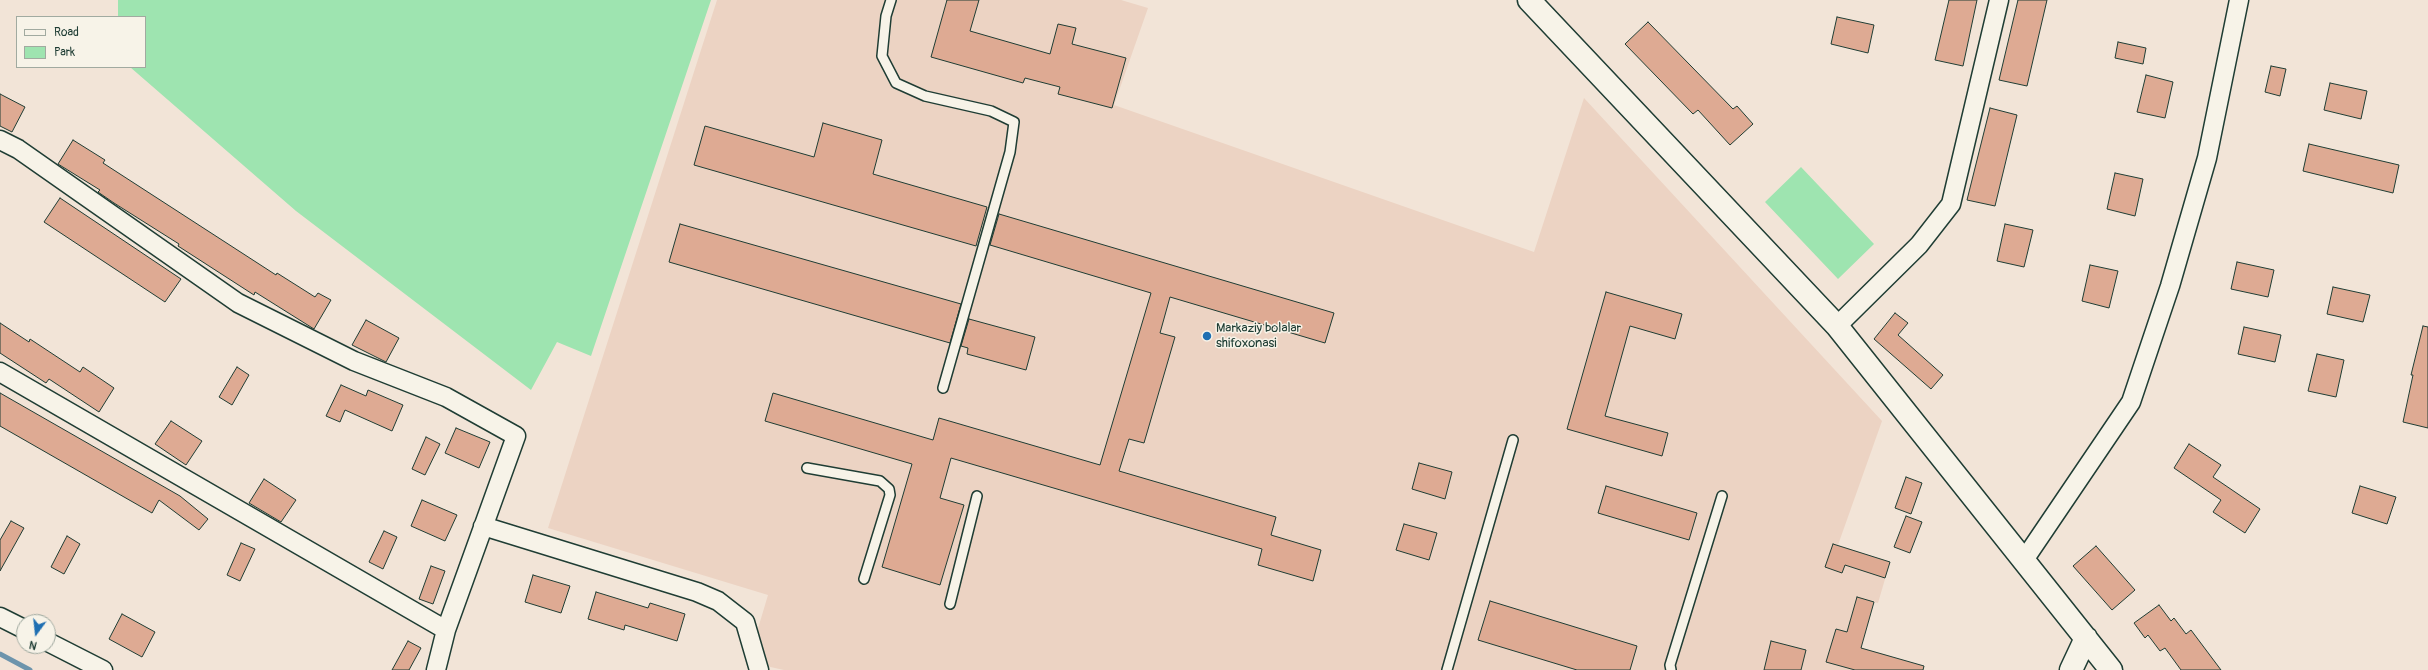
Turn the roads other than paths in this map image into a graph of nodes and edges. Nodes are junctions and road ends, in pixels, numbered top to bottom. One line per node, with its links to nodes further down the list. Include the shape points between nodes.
1 (892, 0): 8 (lane, via 886,16 882,56 896,83 925,96 991,111 1014,122 1010,152)
2 (1529, 0): 6 (street)
3 (2000, 0): 6 (street, via 1951,204 1919,245)
4 (2239, 0): 14 (street, via 2207,158 2170,286 2131,402)
5 (0, 140): 13 (street, via 18,149 238,303 354,361 446,397 516,436)
6 (1836, 326): 14 (street)
7 (0, 372): 19 (street)
8 (943, 388)
9 (1513, 440): 25 (lane)
10 (807, 468): 15 (lane, via 880,481 889,489 890,496)
11 (977, 496): 16 (lane)
12 (1722, 496): 26 (lane, via 1670,665)
13 (483, 526): 19 (street); 24 (street, via 718,601 745,622)
14 (2024, 560): 20 (street)
15 (864, 579)
16 (950, 604)
17 (0, 617): 18 (street)
18 (16, 625)
19 (446, 630): 23 (street)
20 (2086, 638): 27 (street); 28 (street)
21 (56, 646): 22 (street)
22 (103, 670)
23 (436, 670)
24 (759, 670)
25 (1447, 670)
26 (1671, 670)
27 (2071, 670)
28 (2112, 670)

